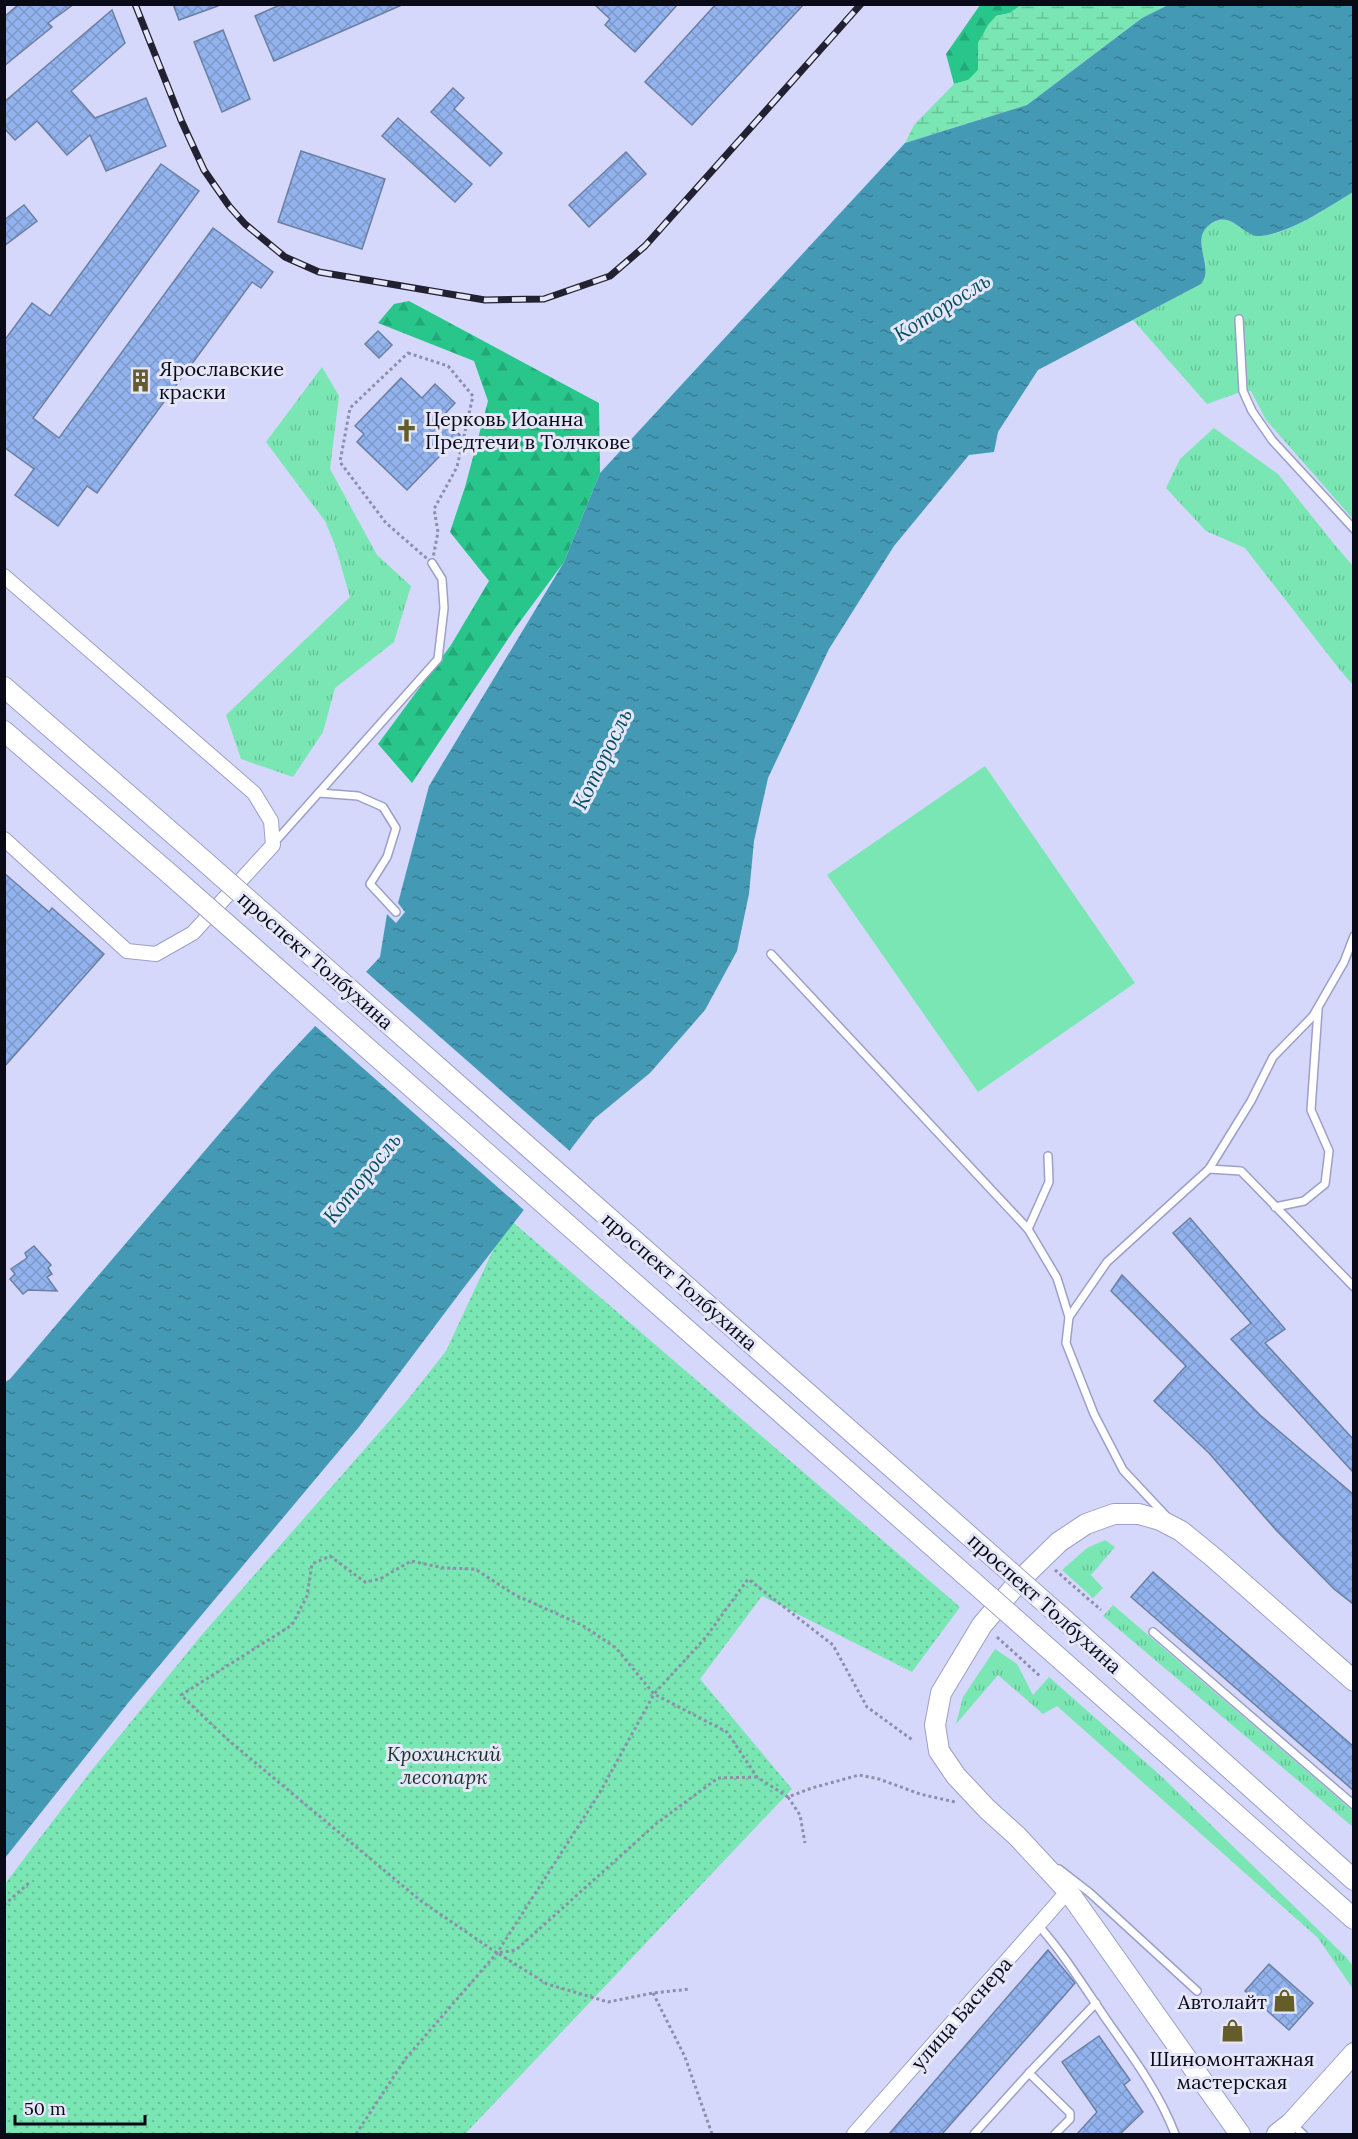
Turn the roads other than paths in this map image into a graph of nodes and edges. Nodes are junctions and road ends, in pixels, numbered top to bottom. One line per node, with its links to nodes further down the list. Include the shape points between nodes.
1 (1239, 319): 2 (lane, via 1243,391 1252,411 1272,440)
2 (1353, 529)
3 (432, 563): 7 (lane, via 442,579 444,608 438,658)
4 (4, 576): 9 (street, via 254,793 271,821)
5 (4, 687): 25 (main road, проспект Толбухина, bridge)
6 (4, 731): 27 (main road, проспект Толбухина, bridge)
7 (319, 793): 9 (lane); 10 (lane, via 358,796 383,807 396,828 387,857 370,885)
8 (4, 839): 9 (street, via 127,951 156,954 193,933)
9 (273, 845)
10 (396, 912)
11 (1353, 936): 13 (lane, via 1344,962)
12 (771, 954): 17 (lane)
13 (1318, 1007): 15 (lane, via 1273,1057); 16 (lane, via 1311,1110 1329,1151 1325,1184 1304,1201)
14 (1048, 1156): 17 (lane, via 1049,1182)
15 (1209, 1169): 16 (lane, via 1241,1171); 19 (lane, via 1107,1262)
16 (1275, 1207): 18 (lane)
17 (1028, 1229): 19 (lane, via 1057,1278)
18 (1353, 1287)
19 (1069, 1317): 20 (lane, via 1066,1343 1094,1414 1122,1470)
20 (1181, 1531): 22 (main road); 24 (main road, via 1139,1514 1114,1514 1086,1524 1068,1536 1022,1578 982,1625 941,1693 935,1725 939,1751 987,1809)
21 (1153, 1632): 23 (lane)
22 (1353, 1681)
23 (1353, 1805)
24 (1017, 1836): 26 (main road); 29 (lane, via 1090,1893)
25 (1350, 1875)
26 (1068, 1892): 28 (street, улица Баснера); 38 (main road)
27 (1353, 1919)
28 (1038, 1925): 30 (lane); 34 (street, улица Баснера)
29 (1197, 1991)
30 (1096, 2003): 32 (lane); 37 (lane, via 1150,2083)
31 (1353, 2053): 33 (main road)
32 (1029, 2073): 35 (lane); 36 (lane, via 1070,2113 1070,2119)
33 (1290, 2130)
34 (854, 2134)
35 (974, 2134)
36 (1055, 2134)
37 (1174, 2134)
38 (1240, 2134)

